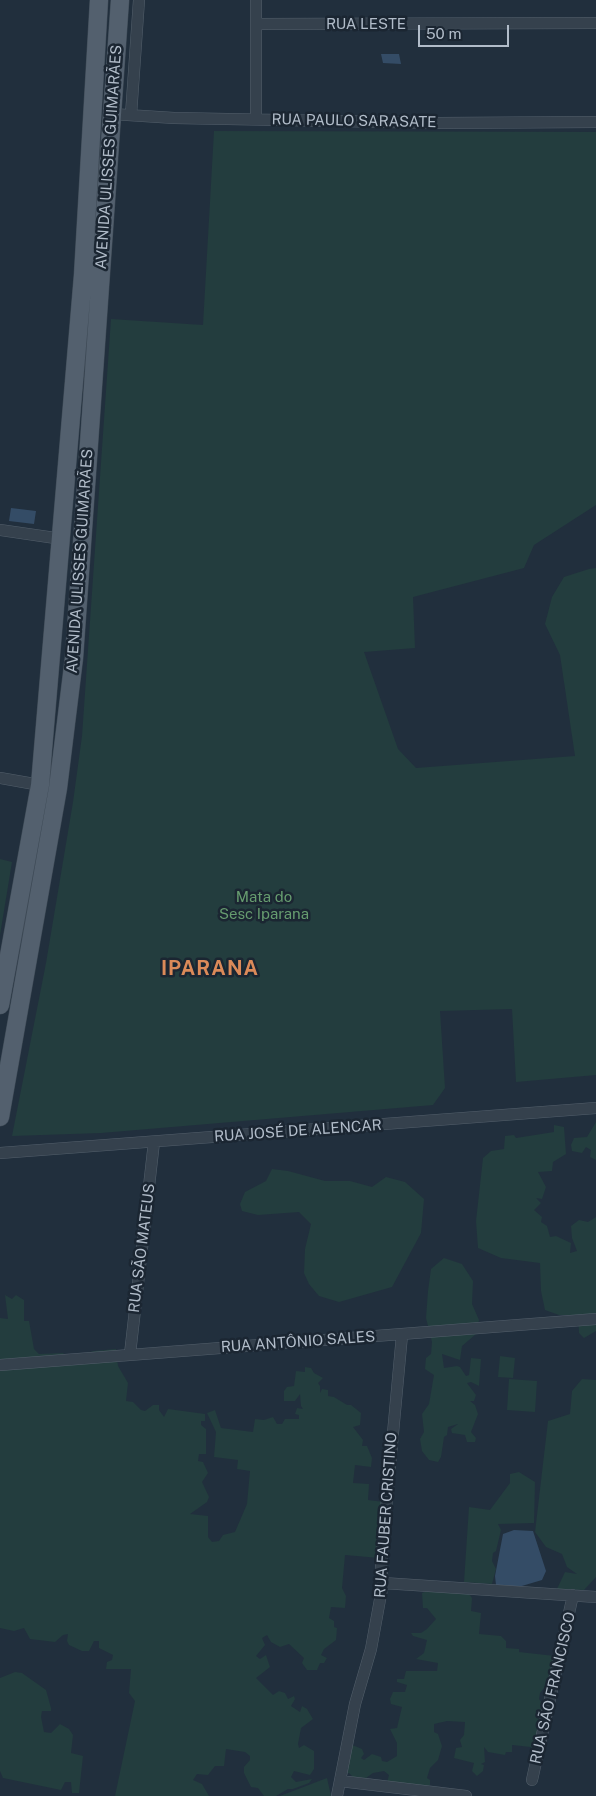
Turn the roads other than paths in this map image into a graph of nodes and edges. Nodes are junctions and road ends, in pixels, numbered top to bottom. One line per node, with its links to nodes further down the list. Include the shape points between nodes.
1 (139, 0): 8 (street)
2 (256, 0): 6 (street)
3 (99, 2): 4 (main road); 12 (main road, AVENIDA ULISSES GUIMARÃES, via 83,275)
4 (119, 3): 7 (main road, AVENIDA ULISSES GUIMARÃES)
5 (596, 23): 6 (street, RUA LESTE)
6 (256, 24): 9 (street)
7 (112, 114): 8 (street, RUA PAULO SARASATE); 17 (main road, AVENIDA ULISSES GUIMARÃES, via 74,658 57,798)
8 (131, 115): 9 (street, RUA PAULO SARASATE)
9 (256, 119): 10 (street, RUA PAULO SARASATE)
10 (596, 122)
11 (0, 530): 12 (street)
12 (62, 539): 14 (main road, AVENIDA ULISSES GUIMARÃES)
13 (0, 778): 14 (street)
14 (40, 786): 15 (main road, AVENIDA ULISSES GUIMARÃES)
15 (0, 1005)
16 (596, 1108): 18 (street, RUA JOSÉ DE ALENCAR)
17 (0, 1117)
18 (154, 1142): 19 (street, RUA JOSÉ DE ALENCAR); 22 (street, RUA SÃO MATEUS)
19 (0, 1153)
20 (596, 1319): 21 (street, RUA ANTÔNIO SALES)
21 (402, 1335): 22 (street, RUA ANTÔNIO SALES); 24 (street, RUA FAUBER CRISTINO, via 382,1555)
22 (130, 1354): 23 (street, RUA ANTÔNIO SALES)
23 (0, 1365)
24 (383, 1583): 25 (street); 28 (street, RUA FAUBER CRISTINO)
25 (573, 1595): 26 (street); 27 (street, RUA SÃO FRANCISCO)
26 (596, 1597)
27 (532, 1780)
28 (340, 1781): 29 (street, RUA FAUBER CRISTINO); 30 (street)
29 (337, 1796)
30 (466, 1796)

